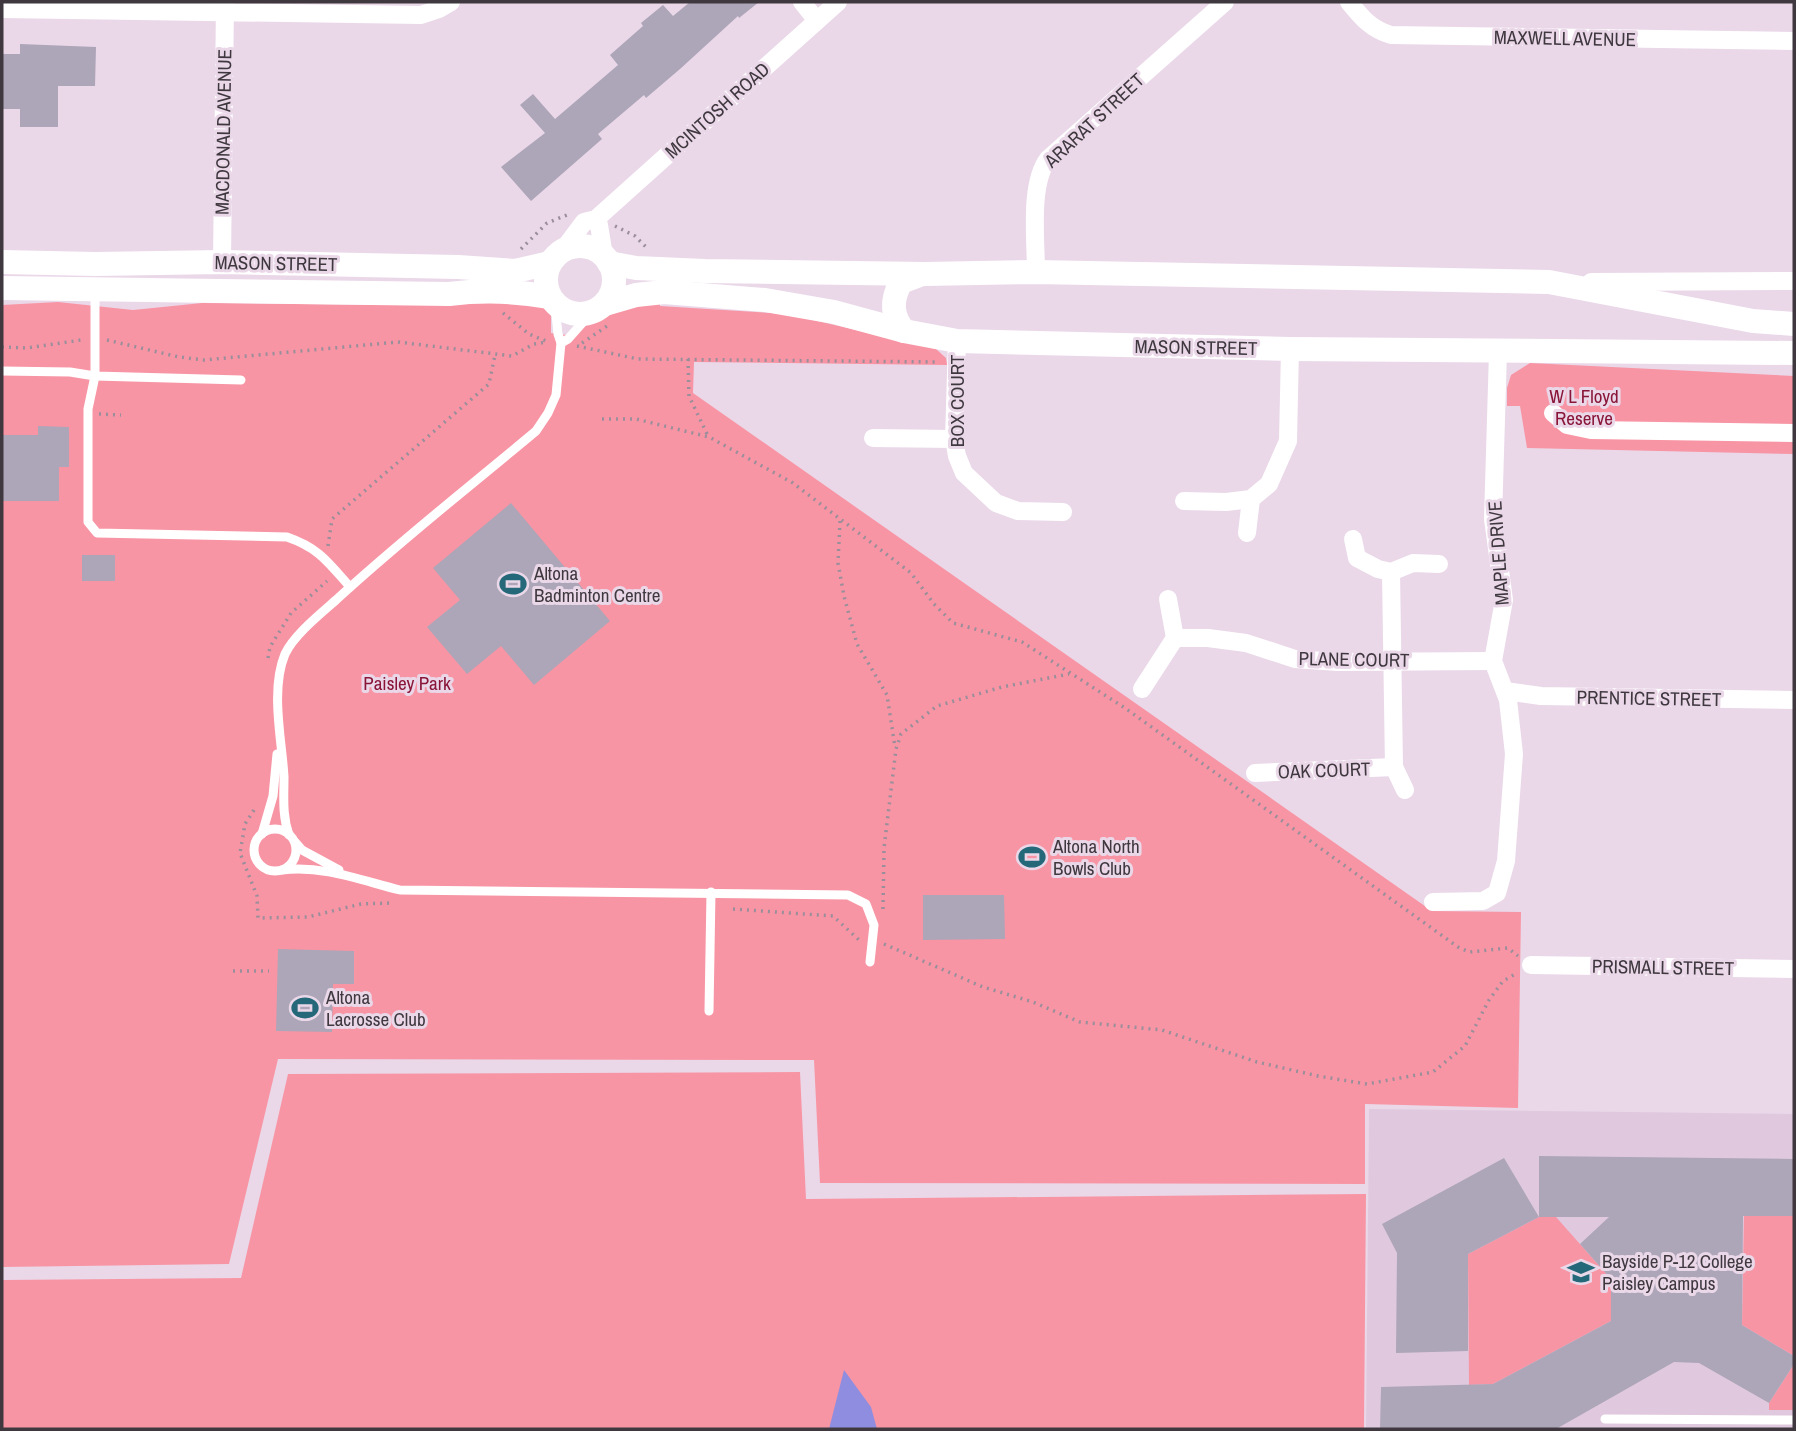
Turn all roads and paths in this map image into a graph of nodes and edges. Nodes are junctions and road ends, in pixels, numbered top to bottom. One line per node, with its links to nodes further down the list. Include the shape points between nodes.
1 (451, 2): 6 (street, via 421,15)
2 (802, 2): 8 (street)
3 (838, 2): 8 (street, MCINTOSH ROAD)
4 (1225, 2): 19 (street, ARARAT STREET, via 1040,170)
5 (1349, 2): 9 (street, MAXWELL AVENUE, via 1364,21 1391,35)
6 (225, 7): 7 (street); 17 (street, MACDONALD AVENUE)
7 (2, 9)
8 (817, 21): 11 (street, MCINTOSH ROAD)
9 (1794, 41)
10 (572, 214): 14 (path, via 547,223)
11 (605, 222): 12 (path); 13 (street, MCINTOSH ROAD, via 584,222); 15 (street, via 600,244)
12 (645, 246)
13 (556, 257): 15 (street, via 571,247 588,247); 17 (street, MASON STREET, via 514,271); 25 (street, via 545,280)
14 (514, 258)
15 (606, 259): 20 (street, via 636,268); 26 (street, via 613,271 613,289)
16 (2, 262): 18 (street, MASON STREET)
17 (222, 262): 18 (street, MASON STREET)
18 (95, 264): 24 (street)
19 (1036, 272): 20 (street); 22 (street)
20 (925, 274): 29 (street, via 901,282 896,291 895,319)
21 (1794, 281): 22 (street)
22 (1549, 282): 28 (street, via 1753,321)
23 (2, 288): 24 (street, MASON STREET)
24 (95, 289): 25 (street, MASON STREET, via 475,291 532,294); 42 (lane)
25 (552, 301): 26 (street, via 577,315); 32 (lane)
26 (599, 308): 29 (street, MASON STREET, via 636,295 664,292 765,300); 32 (lane)
27 (499, 309): 39 (path, via 529,334 549,342 512,356)
28 (1794, 324)
29 (904, 331): 36 (street, MASON STREET)
30 (80, 340): 34 (path)
31 (107, 340): 39 (path, via 194,359 398,342)
32 (561, 343): 61 (lane, via 556,395 536,431)
33 (573, 345): 40 (path, via 639,359)
34 (2, 347)
35 (1290, 349): 36 (street, MASON STREET); 37 (street, MASON STREET); 52 (street, via 1288,441 1269,484)
36 (956, 352): 40 (path); 51 (street, BOX COURT)
37 (1498, 352): 38 (street, MASON STREET); 66 (street, MAPLE DRIVE, via 1493,519 1504,600)
38 (1794, 353)
39 (495, 355): 58 (path, via 489,384 332,519)
40 (688, 359): 49 (path, via 689,396)
41 (2, 371): 42 (lane)
42 (95, 376): 43 (lane); 58 (lane, via 88,409 88,522 97,533 287,537 308,544)
43 (241, 380)
44 (1553, 413): 48 (street, via 1567,425 1591,430)
45 (98, 414): 46 (path)
46 (121, 415)
47 (603, 419): 49 (path, via 636,418)
48 (1794, 433)
49 (709, 437): 55 (path, via 793,483)
50 (873, 438): 51 (street)
51 (954, 439): 54 (street, BOX COURT, via 964,473 996,503 1018,511)
52 (1251, 499): 53 (street); 56 (street)
53 (1184, 501)
54 (1063, 512)
55 (840, 520): 67 (path, via 911,573 953,623 1022,642); 72 (path, via 838,563 844,596 857,644 887,695)
56 (1247, 533)
57 (1353, 540): 60 (street, via 1357,558)
58 (325, 559): 61 (lane); 64 (path, via 327,583 291,612)
59 (1438, 564): 60 (street, via 1413,563)
60 (1391, 572): 65 (street, OAK COURT)
61 (350, 587): 71 (lane, via 307,626 285,654 279,684)
62 (1167, 599): 63 (street)
63 (1175, 638): 65 (street, PLANE COURT, via 1246,643 1295,659); 68 (street)
64 (268, 659)
65 (1391, 660): 66 (street, PLANE COURT); 73 (street, OAK COURT)
66 (1493, 661): 69 (street)
67 (1069, 674): 72 (path, via 937,706 901,734); 90 (path, via 1125,708 1458,947 1469,952 1508,948)
68 (1142, 689)
69 (1505, 691): 70 (street, PRENTICE STREET, via 1541,696); 82 (street, via 1514,754 1506,861 1497,893 1483,901)
70 (1794, 700)
71 (279, 742): 77 (lane, via 273,796); 78 (lane, via 284,814)
72 (896, 749): 85 (path, via 884,848)
73 (1394, 767): 74 (street, OAK COURT); 75 (street, OAK COURT)
74 (1255, 773)
75 (1405, 790)
76 (258, 803): 83 (path, via 245,824 240,853 257,896 258,918 308,917 361,904)
77 (262, 834): 78 (lane, via 279,829); 79 (lane, via 254,846 257,860 268,870)
78 (291, 837): 79 (lane, via 295,858); 80 (lane, via 302,850)
79 (282, 870): 80 (lane)
80 (346, 874): 81 (lane, via 400,890)
81 (710, 892): 84 (lane); 87 (lane, via 848,895 866,904 874,925)
82 (1433, 902)
83 (396, 903)
84 (711, 907): 87 (path, via 833,916 858,940); 94 (lane)
85 (883, 910)
86 (885, 933): 88 (path)
87 (872, 942): 88 (path); 89 (lane)
88 (886, 944): 90 (path, via 983,987 1080,1022 1162,1030 1256,1062 1367,1084 1433,1072 1465,1046 1503,981)
89 (870, 962)
90 (1531, 965): 91 (street, PRISMALL STREET)
91 (1794, 969)
92 (233, 971): 93 (path)
93 (269, 971)
94 (709, 1011)
95 (1605, 1419): 96 (lane)
96 (1794, 1419)

